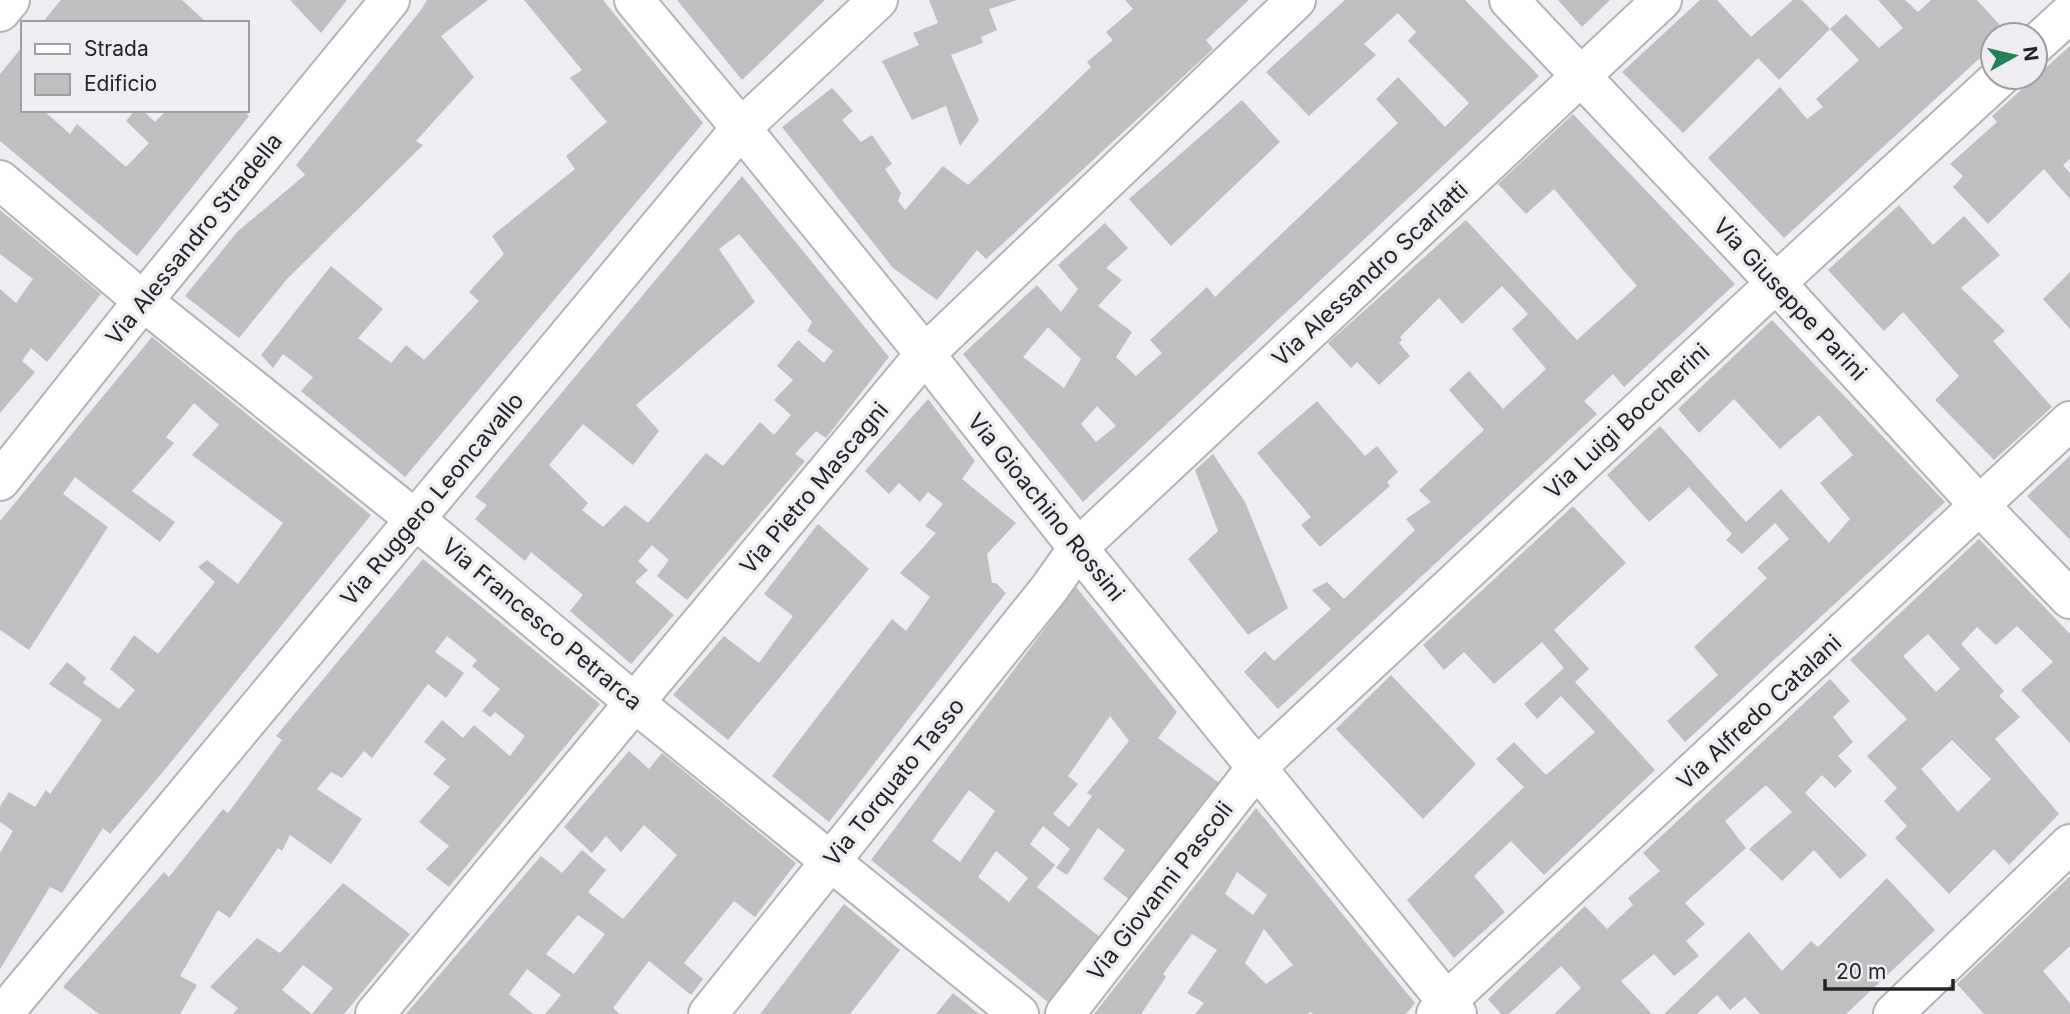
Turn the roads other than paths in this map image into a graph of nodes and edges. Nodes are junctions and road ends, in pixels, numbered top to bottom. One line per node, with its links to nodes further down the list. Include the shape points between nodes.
1 (10, 0): 8 (street)
2 (390, 0): 16 (street, Via Alessandro Stradella)
3 (634, 0): 13 (street, Via Gioachino Rossini)
4 (878, 0): 13 (street, Via Ruggero Leoncavallo)
5 (1296, 0): 17 (street, Via Pietro Mascagni)
6 (1509, 0): 11 (street, Via Giuseppe Parini)
7 (1662, 0): 11 (street, Via Alessandro Scarlatti)
8 (0, 12)
9 (2070, 13): 10 (street)
10 (2049, 32)
11 (1581, 76): 15 (street, Via Giuseppe Parini); 22 (street, Via Alessandro Scarlatti)
12 (1985, 91): 15 (street, Via Luigi Boccherini)
13 (741, 128): 17 (street, Via Gioachino Rossini); 21 (street, Via Ruggero Leoncavallo)
14 (0, 180): 16 (street, Via Francesco Petrarca)
15 (1776, 283): 20 (street, Via Giuseppe Parini); 25 (street, Via Luigi Boccherini)
16 (143, 301): 19 (street, Via Alessandro Stradella); 21 (street, Via Francesco Petrarca)
17 (925, 354): 22 (street, Via Gioachino Rossini); 24 (street, Via Pietro Mascagni)
18 (2070, 421): 20 (street, Via Alfredo Catalani)
19 (0, 481)
20 (1980, 506): 23 (street, Via Giuseppe Parini); 29 (street, Via Alfredo Catalani)
21 (415, 520): 24 (street, Via Francesco Petrarca); 30 (street, Via Ruggero Leoncavallo)
22 (1078, 548): 25 (street, Via Gioachino Rossini); 27 (street, Via Torquato Tasso)
23 (2070, 599)
24 (635, 703): 27 (street, Via Francesco Petrarca); 31 (street, Via Pietro Mascagni)
25 (1256, 768): 29 (street, Via Gioachino Rossini); 34 (street, Via Giovanni Pascoli)
26 (2070, 844): 28 (street)
27 (831, 862): 32 (street, Via Torquato Tasso); 33 (street, Via Francesco Petrarca)
28 (1917, 1006)
29 (1447, 1010)
30 (3, 1014)
31 (375, 1014)
32 (708, 1014)
33 (1019, 1014)
34 (1065, 1014)

